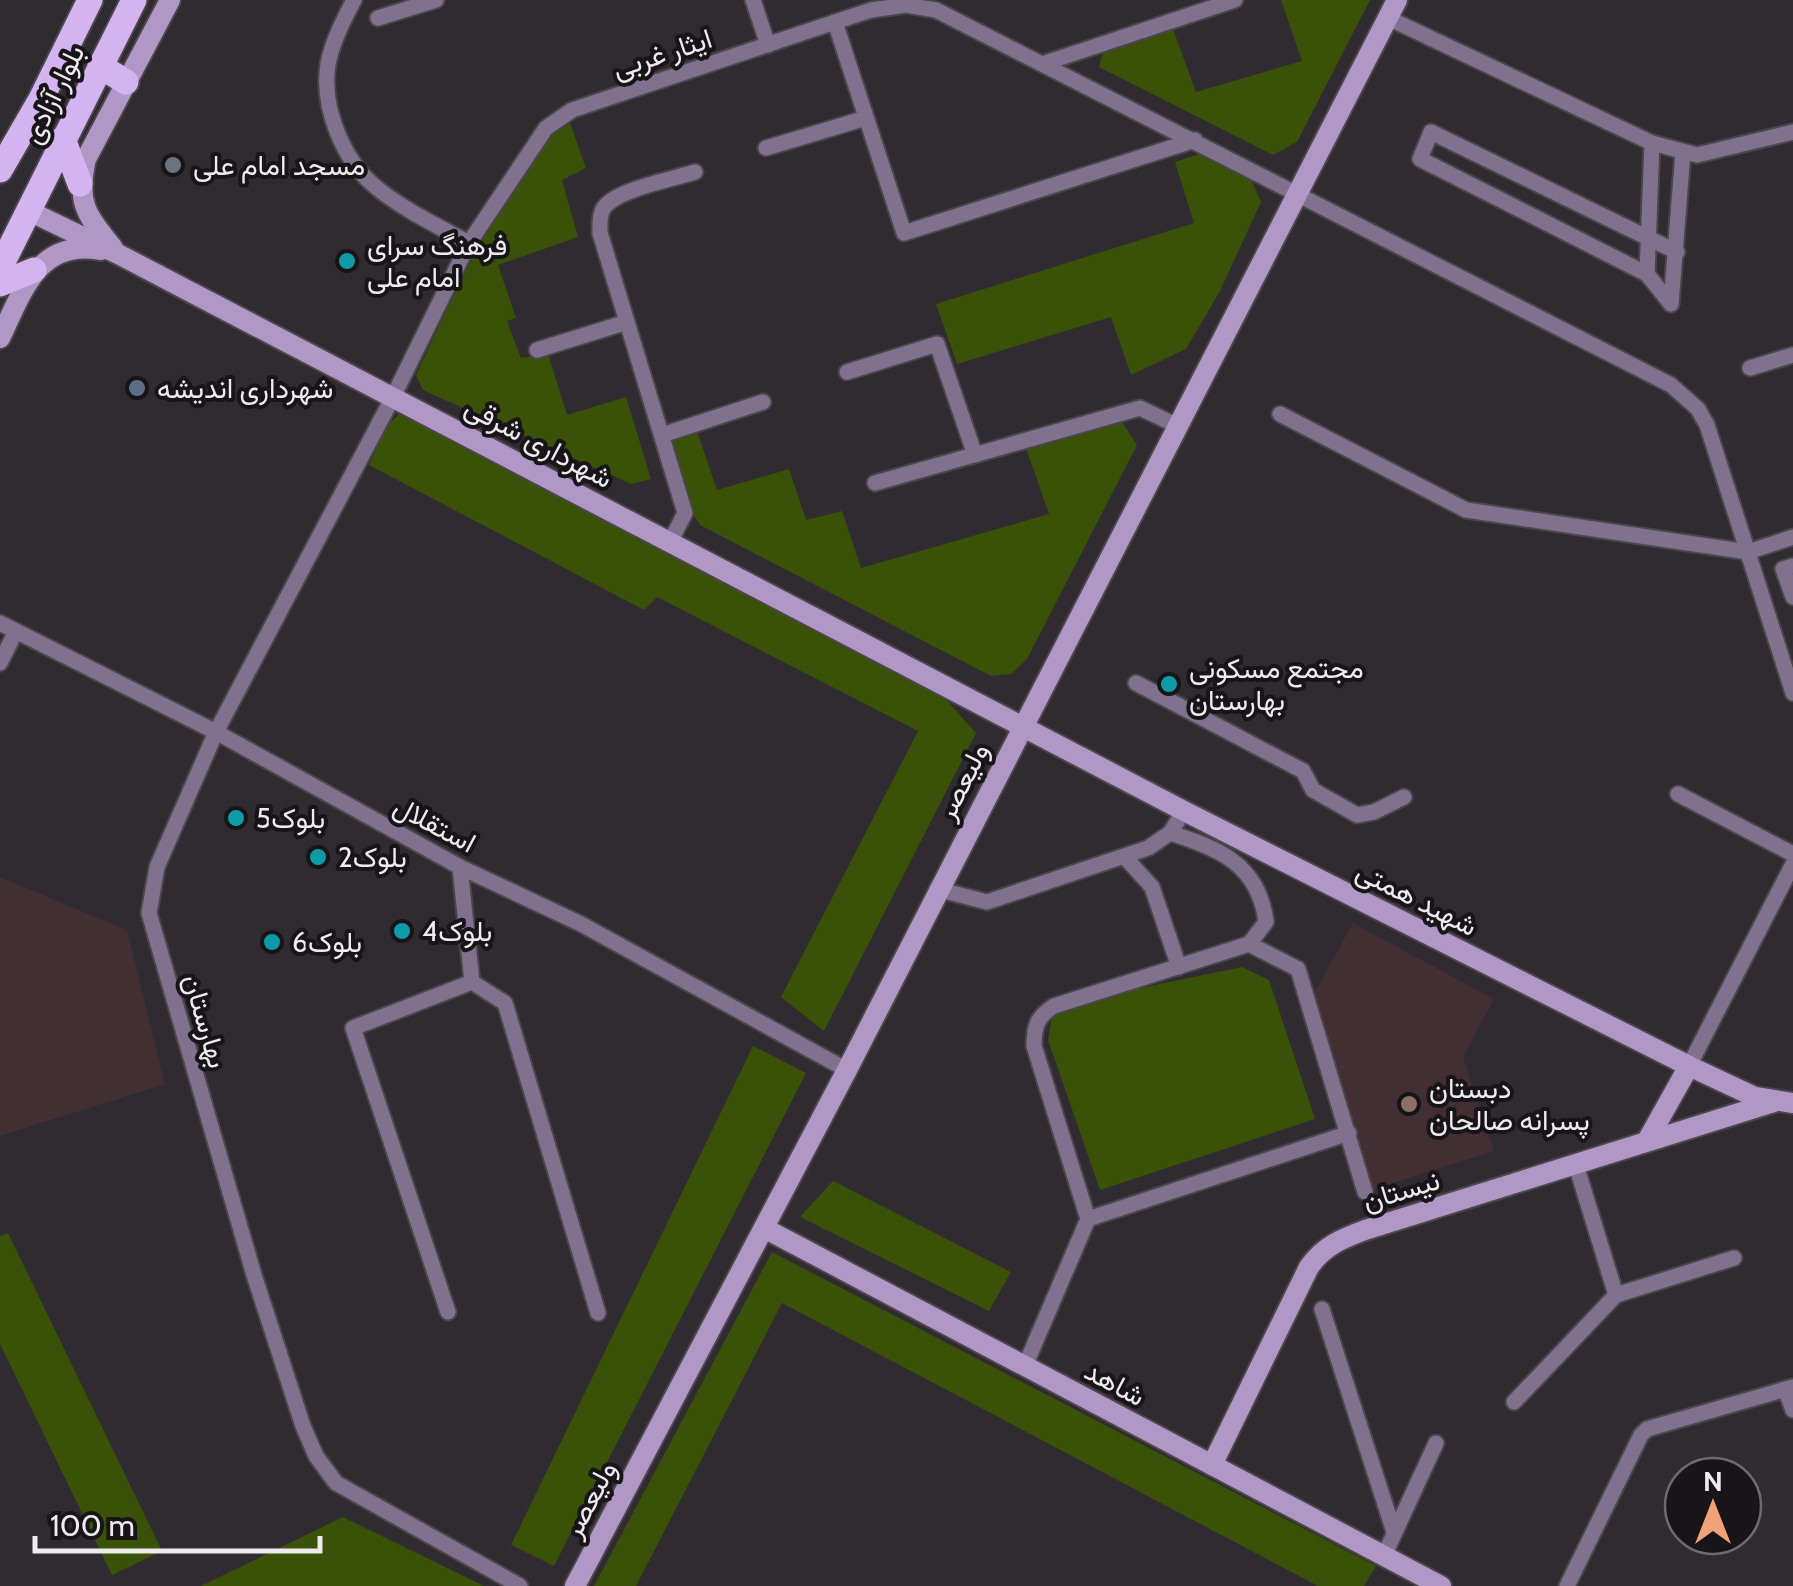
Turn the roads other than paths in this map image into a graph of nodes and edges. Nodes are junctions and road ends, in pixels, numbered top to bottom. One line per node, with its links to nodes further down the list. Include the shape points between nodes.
1 (90, 0): 15 (main road, بلوار آزادی)
2 (134, 0): 13 (main road, بلوار آزادی)
3 (170, 0): 14 (main road)
4 (354, 0): 30 (street, via 328,63 328,95 345,148 374,187)
5 (436, 0): 9 (street)
6 (753, 0): 11 (street)
7 (1235, 0): 12 (street)
8 (1392, 9): 21 (street); 27 (main road, ولیعصر)
9 (378, 18)
10 (835, 22): 11 (street, ایثار غربی); 12 (street, ایثار غربی, via 906,5 936,10); 16 (street)
11 (768, 45): 30 (street, ایثار غربی, via 572,110 546,128)
12 (1042, 64): 20 (street, ایثار غربی)
13 (100, 66): 14 (main road); 19 (main road, بلوار آزادی)
14 (126, 82): 26 (main road)
15 (41, 99): 17 (main road); 24 (main road, بلوار آزادی)
16 (866, 118): 20 (street, via 904,233); 22 (street)
17 (0, 132)
18 (1793, 132): 23 (street, via 1721,151)
19 (64, 139): 26 (main road); 28 (main road, بلوار آزادی)
20 (1195, 140): 27 (street, ایثار غربی)
21 (1652, 143): 23 (street); 29 (street)
22 (766, 148)
23 (1683, 152): 31 (street)
24 (0, 170)
25 (695, 172): 37 (street, via 605,205 600,233)
26 (80, 184): 32 (main road, via 83,208)
27 (1298, 194): 46 (main road, ولیعصر); 52 (street, ایثار غربی, via 1672,385 1708,425)
28 (29, 211): 32 (main road, شهرداری شرقی); 33 (main road, بلوار آزادی)
29 (1647, 237): 31 (street); 35 (street); 35 (street, via 1431,132 1420,158)
30 (469, 244): 43 (street, ایثار غربی)
31 (1676, 252): 35 (street, via 1671,304)
32 (118, 254): 34 (main road, via 75,248); 43 (main road, شهرداری شرقی)
33 (0, 268)
34 (34, 270): 36 (main road); 38 (main road)
35 (1648, 274)
36 (0, 284)
37 (627, 322): 39 (street); 47 (street)
38 (0, 338)
39 (537, 350)
40 (1793, 355): 41 (street)
41 (1750, 368)
42 (846, 372): 48 (street, via 937,344)
43 (393, 396): 51 (main road, شهرداری شرقی); 61 (street, بهارستان)
44 (763, 402): 47 (street)
45 (1280, 414): 52 (street, via 1466,510)
46 (1180, 427): 48 (street, via 1140,408); 60 (main road, ولیعصر)
47 (662, 435): 51 (street, via 686,513)
48 (975, 454): 49 (street)
49 (874, 483)
50 (1793, 537): 52 (street)
51 (670, 542): 60 (main road, شهرداری شرقی)
52 (1748, 552): 59 (street, ایثار غربی)
53 (1793, 566): 54 (street, via 1784,569)
54 (1793, 597)
55 (0, 623): 56 (street, استقلال)
56 (16, 631): 57 (street); 61 (street, استقلال)
57 (0, 663)
58 (1136, 684): 63 (street, via 1303,770 1313,790 1357,815)
59 (1793, 693)
60 (1022, 726): 64 (main road, شهید همتی); 70 (main road, ولیعصر)
61 (216, 732): 69 (street, استقلال); 97 (street, بهارستان, via 157,868 150,921 303,1426 336,1484)
62 (1678, 794): 66 (street)
63 (1404, 797)
64 (1184, 810): 65 (street); 74 (main road, شهید همتی)
65 (1170, 833): 67 (street); 71 (street, via 1215,847 1256,887 1266,922)
66 (1793, 854)
67 (1124, 856): 70 (street, via 986,902); 72 (street, via 1152,887)
68 (1793, 864): 74 (street)
69 (460, 867): 73 (street); 75 (street, استقلال, via 582,924)
70 (938, 889): 75 (main road, ولیعصر)
71 (1249, 944): 72 (street); 77 (street, via 1298,969)
72 (1179, 967): 81 (street, via 1054,1006 1034,1028)
73 (472, 982): 86 (street, via 353,1028); 87 (street, via 505,1003)
74 (1689, 1066): 76 (main road, شهید همتی, via 1755,1097); 78 (main road)
75 (847, 1070): 82 (main road, ولیعصر)
76 (1784, 1102): 78 (main road, نيستان)
77 (1348, 1133): 80 (street); 81 (street)
78 (1647, 1141): 79 (main road, نيستان)
79 (1576, 1165): 84 (street); 93 (main road, نيستان, via 1364,1230 1319,1253)
80 (1365, 1192)
81 (1088, 1219): 88 (street)
82 (764, 1228): 88 (main road, شاهد); 98 (main road, ولیعصر)
83 (1734, 1258): 84 (street)
84 (1616, 1295): 90 (street)
85 (1322, 1308): 94 (street)
86 (448, 1312)
87 (598, 1313)
88 (1025, 1366): 93 (main road, شاهد)
89 (1789, 1388): 91 (street); 100 (street, via 1641,1434)
90 (1514, 1402)
91 (1793, 1410)
92 (1436, 1443): 94 (street)
93 (1212, 1466): 95 (main road, شاهد)
94 (1394, 1532): 95 (street)
95 (1384, 1556): 96 (main road, شاهد)
96 (1407, 1578): 99 (main road, شاهد)
97 (520, 1586)
98 (575, 1586)
99 (1441, 1586)
100 (1566, 1586)

